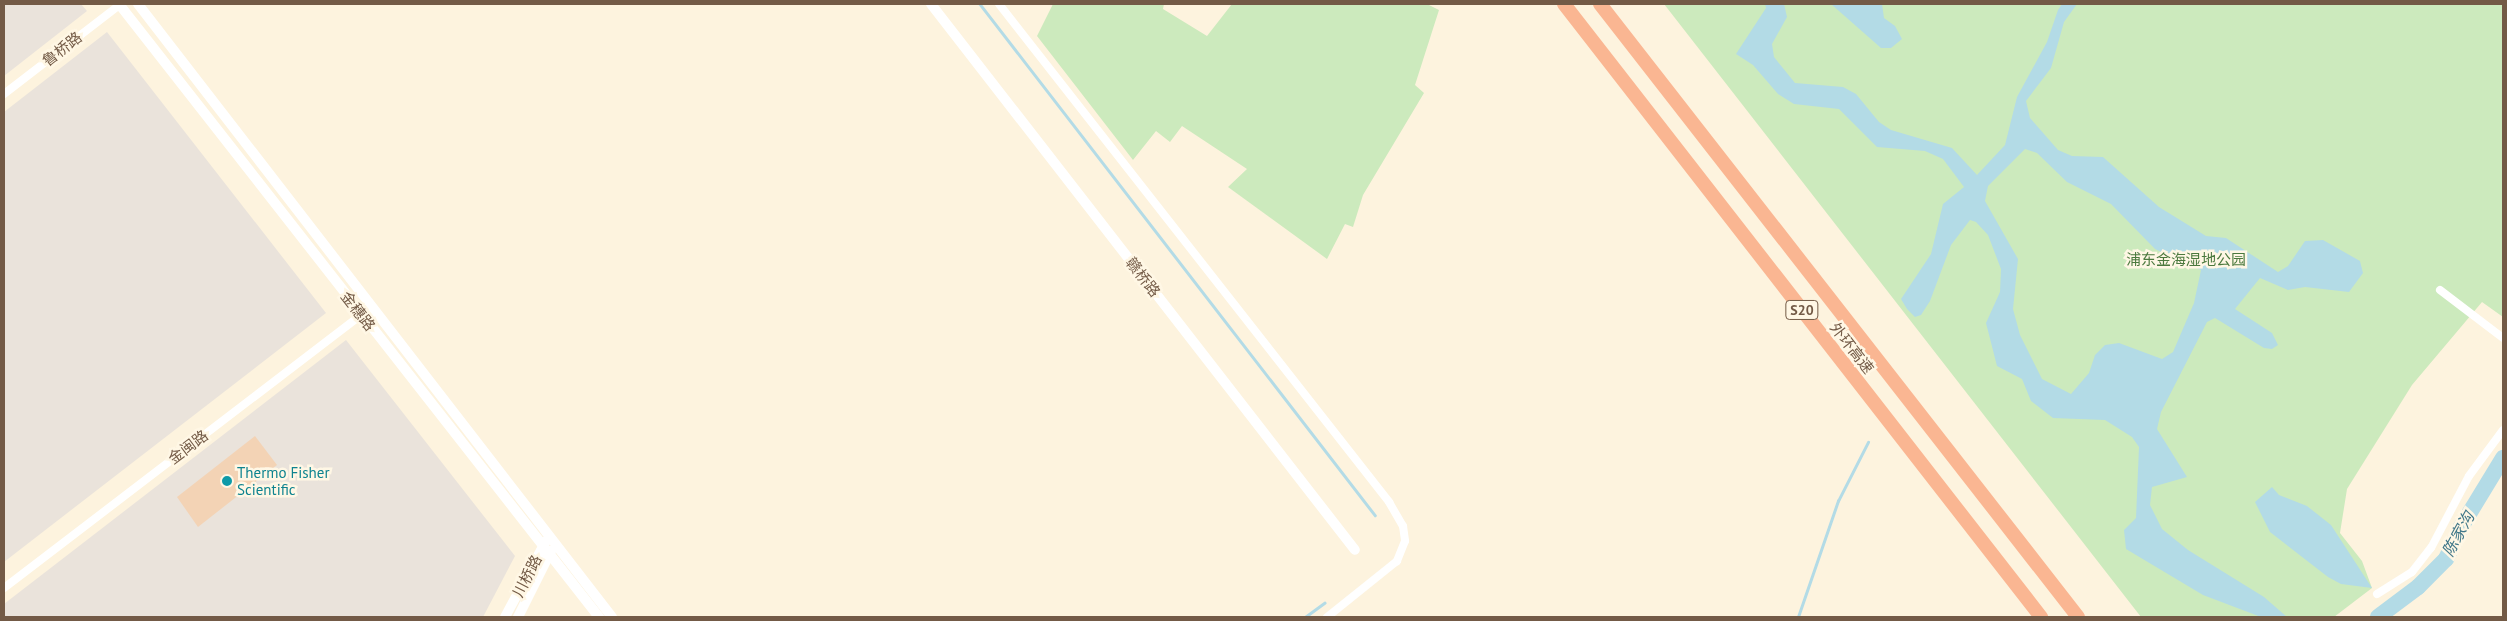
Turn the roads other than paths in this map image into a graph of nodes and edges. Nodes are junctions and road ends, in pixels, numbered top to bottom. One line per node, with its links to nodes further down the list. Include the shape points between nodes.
1 (120, 4): 7 (street, 鲁桥路); 10 (street, 金穗路)
2 (138, 4): 9 (street, 金穗路)
3 (931, 4): 14 (street, 赣桥路)
4 (999, 4): 22 (street, via 1389,502 1403,526 1405,541 1397,561)
5 (1564, 4): 23 (highway, 外环高速 / S20)
6 (1600, 4): 24 (highway, 外环高速 / S20)
7 (4, 94)
8 (2440, 290): 11 (street)
9 (372, 307): 10 (street, 金闽路); 13 (street, 金穗路)
10 (361, 316): 15 (street, 金穗路); 16 (street, 金闽路)
11 (2503, 338)
12 (2503, 430): 17 (street, via 2468,476 2431,548 2412,572)
13 (552, 540): 15 (street, 川桥路); 21 (street, 金穗路)
14 (1355, 550)
15 (546, 551): 18 (street, 川桥路); 19 (street, 川桥路); 20 (street, 金穗路)
16 (4, 588)
17 (2377, 594)
18 (505, 617)
19 (518, 617)
20 (599, 617)
21 (612, 617)
22 (1327, 617)
23 (2041, 617)
24 (2078, 617)

